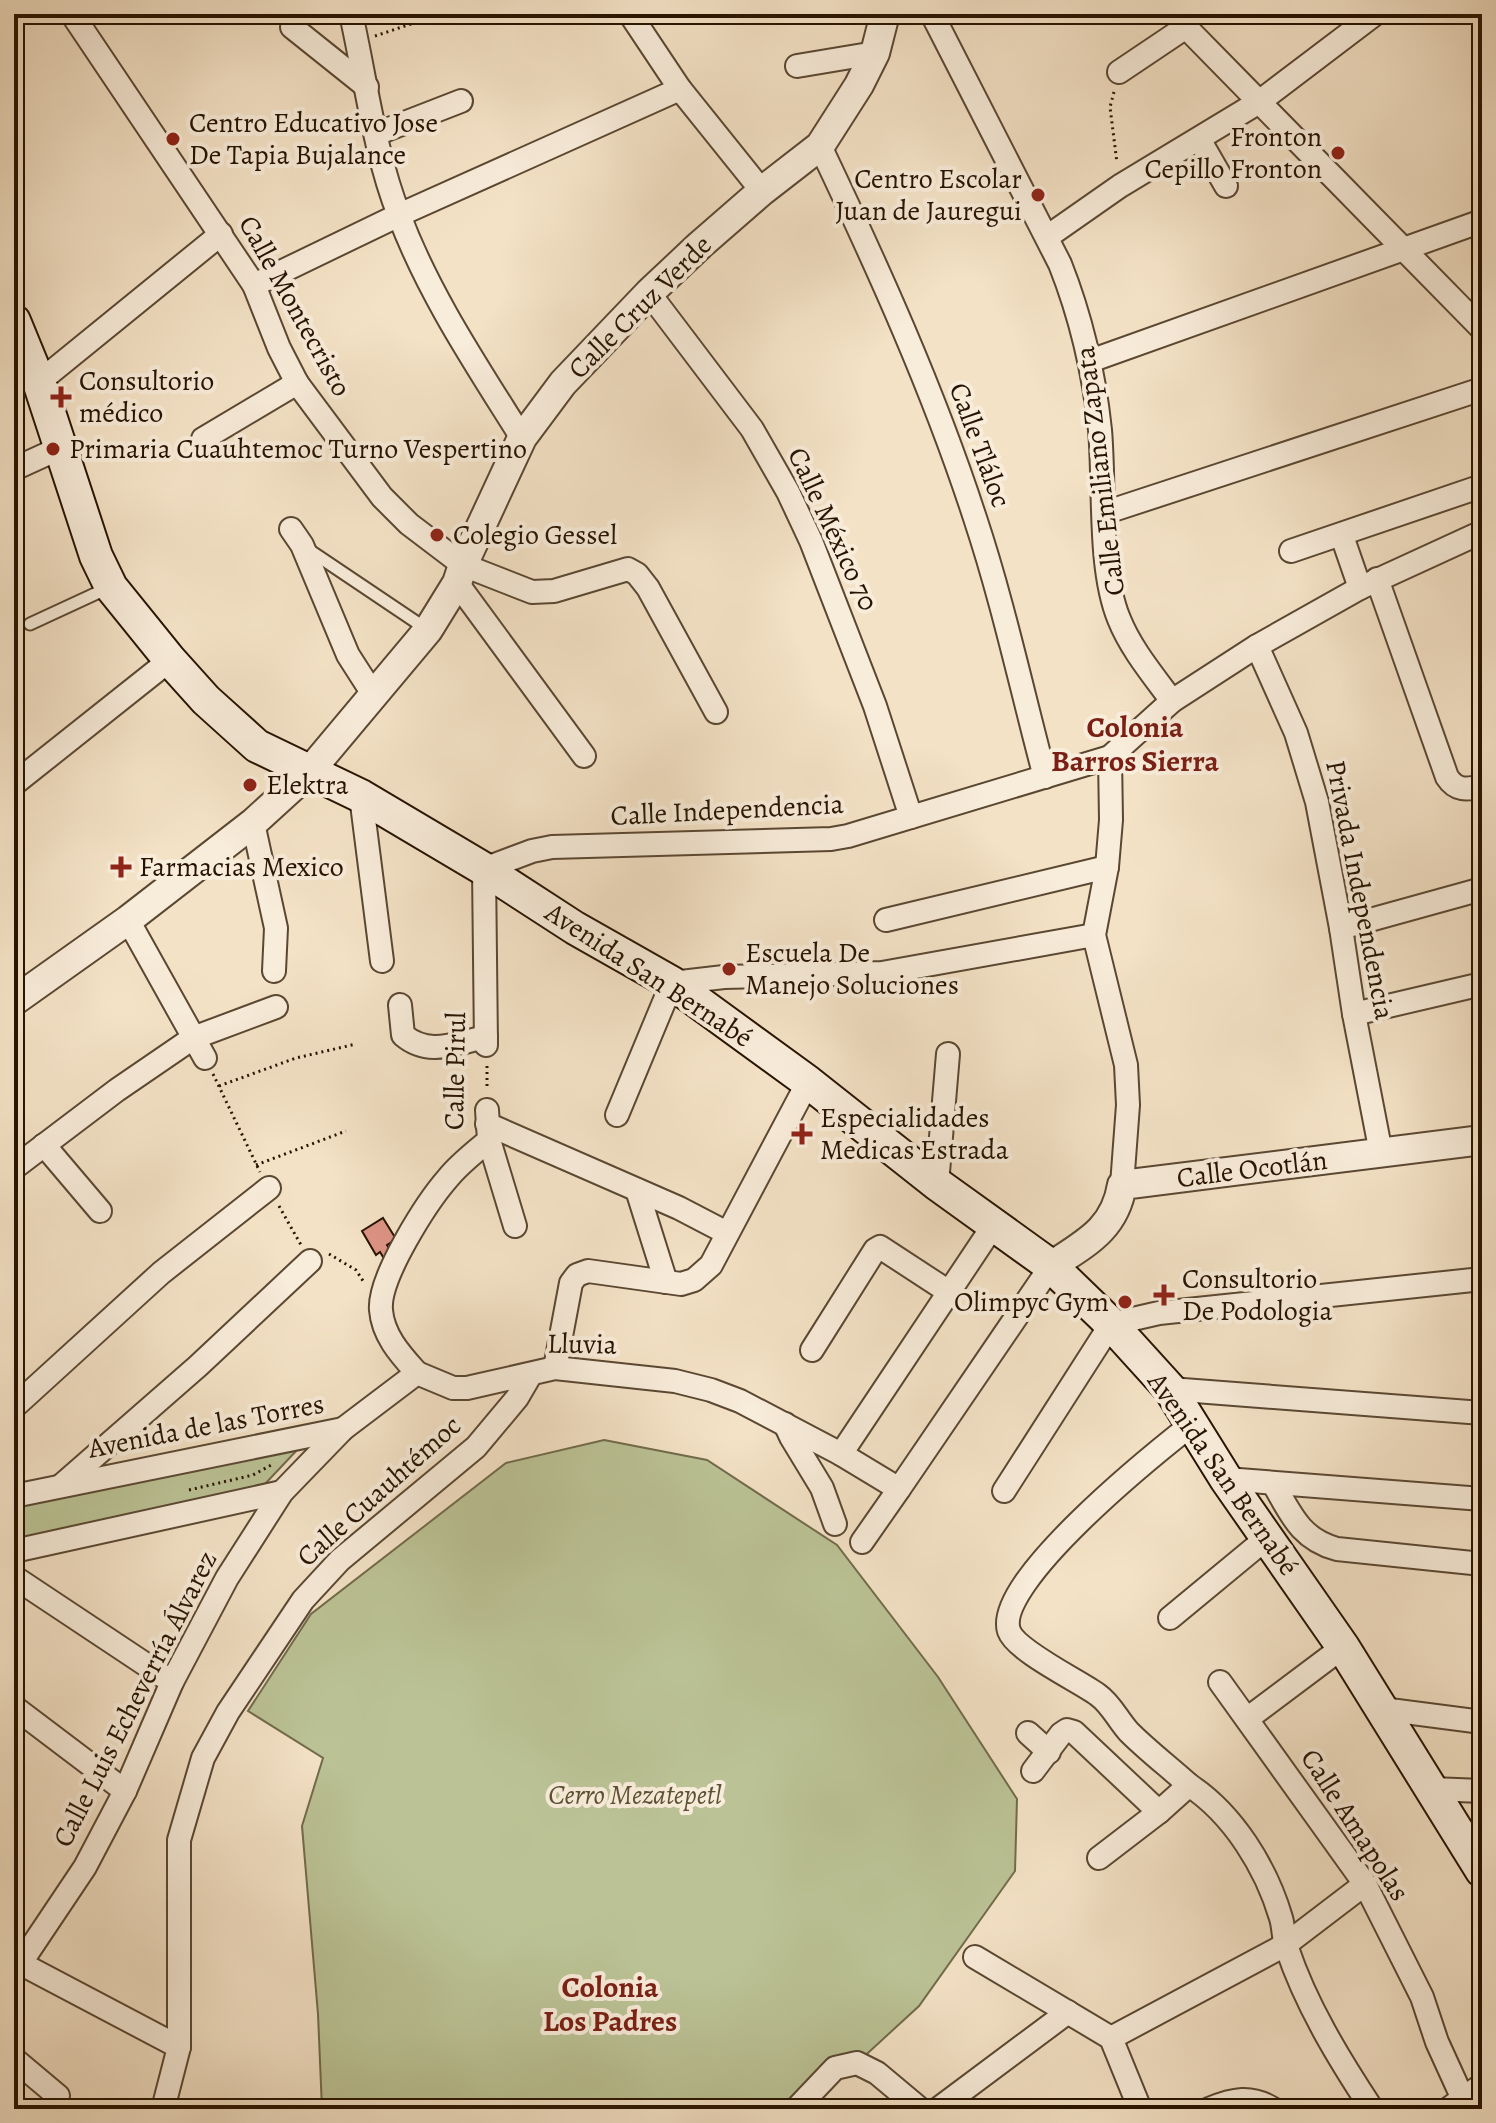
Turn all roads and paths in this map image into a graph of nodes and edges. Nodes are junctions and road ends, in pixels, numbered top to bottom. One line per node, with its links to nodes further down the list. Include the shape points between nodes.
1 (72, 14): 26 (street, Calle Montecristo)
2 (351, 14): 10 (street)
3 (630, 14): 15 (street)
4 (885, 14): 11 (street, Calle Cruz Verde)
5 (932, 14): 27 (street, Calle Emiliano Zapata)
6 (1375, 14): 17 (street)
7 (1180, 21): 13 (street); 17 (street)
8 (417, 22): 10 (path)
9 (292, 27): 14 (street)
10 (358, 43): 14 (street)
11 (875, 53): 12 (street); 20 (street, Calle Cruz Verde)
12 (797, 66)
13 (1119, 72): 21 (path, via 1110,107)
14 (367, 87): 18 (street)
15 (680, 89): 23 (street); 24 (street)
16 (461, 101): 18 (street)
17 (1259, 102): 19 (street); 28 (street)
18 (376, 134): 24 (street)
19 (1199, 139): 21 (street); 22 (street)
20 (820, 146): 23 (street, Calle Cruz Verde); 60 (street, Calle Tláloc, via 941,418 976,520)
21 (1120, 186): 27 (street)
22 (1226, 186)
23 (762, 191): 30 (street, Calle Cruz Verde)
24 (399, 215): 29 (street); 37 (street, via 451,326)
25 (1482, 221): 28 (street)
26 (221, 234): 29 (street, Calle Montecristo); 34 (street)
27 (1047, 237): 33 (street, Calle Emiliano Zapata, via 1077,305)
28 (1403, 249): 32 (street); 33 (street)
29 (254, 285): 35 (street, Calle Montecristo)
30 (649, 293): 37 (street, Calle Cruz Verde, via 563,383); 64 (street, Calle México 70, via 752,429 788,492 875,706)
31 (14, 321): 34 (main road, Avenida San Bernabé)
32 (1482, 329)
33 (1090, 361): 42 (street, Calle Emiliano Zapata)
34 (39, 382): 39 (main road, Avenida San Bernabé)
35 (297, 383): 38 (street); 47 (street, Calle Montecristo, via 382,497)
36 (1482, 389): 42 (street)
37 (522, 438): 47 (street, Calle Cruz Verde)
38 (203, 439)
39 (60, 448): 40 (street); 49 (main road, Avenida San Bernabé)
40 (14, 469)
41 (1482, 486): 44 (street)
42 (1104, 513): 55 (street, Calle Emiliano Zapata, via 1118,618)
43 (1482, 532): 48 (street)
44 (1342, 536): 46 (street); 48 (street)
45 (297, 537): 51 (lane); 54 (street, via 337,632)
46 (1291, 551)
47 (460, 574): 51 (street, Calle Cruz Verde); 56 (street, via 539,593 628,569 648,588); 57 (street)
48 (1368, 583): 52 (street); 62 (street, via 1447,777 1459,789)
49 (111, 587): 50 (lane); 53 (main road, Avenida San Bernabé)
50 (30, 624)
51 (428, 630): 54 (street, Calle Cruz Verde)
52 (1257, 646): 55 (street); 71 (street, Privada Independencia, via 1296,733 1317,802)
53 (170, 660): 59 (main road, Avenida San Bernabé, via 257,746); 61 (street)
54 (373, 694): 59 (street, Calle Cruz Verde)
55 (1172, 701): 58 (street)
56 (716, 712)
57 (584, 756)
58 (1110, 757): 60 (street, Calle Independencia); 66 (street)
59 (309, 772): 63 (main road, Avenida San Bernabé); 65 (street, Calle Cruz Verde)
60 (1045, 777): 64 (street, Calle Independencia)
61 (14, 784)
62 (1482, 786)
63 (361, 796): 67 (main road, Avenida San Bernabé); 73 (street)
64 (911, 817): 67 (street, Calle Independencia, via 831,839 552,847)
65 (253, 823): 69 (street, Calle Cruz Verde); 74 (street, via 276,928)
66 (1107, 867): 70 (street); 72 (street)
67 (484, 869): 75 (main road, Avenida San Bernabé); 82 (street, Calle Pirul)
68 (1482, 889): 71 (street)
69 (128, 920): 77 (street, Calle Cruz Verde); 81 (street)
70 (886, 920)
71 (1341, 928): 80 (street, Privada Independencia)
72 (1094, 935): 75 (street, via 882,973); 97 (street, via 1126,1065)
73 (382, 961)
74 (274, 971)
75 (672, 983): 86 (main road, Avenida San Bernabé); 88 (street)
76 (1482, 984): 80 (street)
77 (14, 1001)
78 (400, 1005): 82 (street, via 403,1035 414,1045)
79 (276, 1007): 81 (street)
80 (1354, 1014): 93 (street, Privada Independencia)
81 (193, 1038): 85 (street); 92 (street)
82 (486, 1041): 89 (path, Calle Pirul)
83 (356, 1044): 87 (path, via 296,1058)
84 (948, 1054): 96 (street)
85 (205, 1058): 87 (path)
86 (808, 1082): 96 (main road, Avenida San Bernabé); 103 (street)
87 (219, 1086): 94 (path)
88 (617, 1115)
89 (488, 1124): 99 (street); 101 (street); 109 (street, Calle Pirul, via 436,1193 394,1262)
90 (346, 1131): 94 (path)
91 (1482, 1140): 93 (street, Calle Ocotlán)
92 (44, 1145): 95 (street); 100 (street)
93 (1381, 1153): 97 (street, Calle Ocotlán)
94 (256, 1165): 98 (path)
95 (14, 1168)
96 (937, 1184): 102 (main road, Avenida San Bernabé)
97 (1122, 1185): 105 (street, via 1115,1215 1091,1240)
98 (269, 1188): 104 (path); 116 (street, via 161,1273)
99 (637, 1190): 103 (street); 107 (street)
100 (100, 1211)
101 (515, 1226)
102 (993, 1226): 105 (main road, Avenida San Bernabé); 108 (street)
103 (727, 1233): 107 (street, via 711,1265 694,1280)
104 (310, 1261): 109 (path, via 331,1253 356,1270); 125 (street)
105 (1051, 1266): 110 (main road, Avenida San Bernabé); 126 (street)
106 (1482, 1279): 110 (street, via 1159,1313)
107 (666, 1282): 112 (street, via 588,1271 577,1275)
108 (949, 1292): 111 (street, via 880,1247); 121 (street)
109 (380, 1307): 113 (street, via 385,1332)
110 (1111, 1324): 115 (main road, Avenida San Bernabé); 127 (street)
111 (812, 1350)
112 (555, 1368): 114 (street, Lluvia); 118 (street, Lluvia, via 675,1381 711,1390)
113 (417, 1373): 114 (street, Lluvia, via 453,1388); 120 (street)
114 (531, 1374): 162 (street, Calle Cuauhtémoc, via 476,1447 340,1560 303,1600 203,1758 179,1840)
115 (1170, 1389): 117 (street); 119 (main road, Avenida San Bernabé)
116 (14, 1407)
117 (1482, 1413)
118 (785, 1424): 121 (street, Lluvia); 132 (street, via 822,1488)
119 (1191, 1425): 123 (main road, Avenida San Bernabé); 149 (street, via 1091,1508 1024,1586 1009,1615 1014,1640 1102,1698 1131,1734)
120 (343, 1429): 125 (street, Avenida de las Torres); 129 (street, Avenida de las Torres)
121 (841, 1454): 126 (street, Lluvia)
122 (281, 1456): 128 (path, via 253,1475)
123 (1226, 1479): 124 (street); 133 (main road, Avenida San Bernabé)
124 (1273, 1483): 131 (street); 136 (street, via 1298,1525 1321,1545)
125 (62, 1485): 130 (street, Avenida de las Torres)
126 (899, 1489): 134 (street)
127 (1004, 1491)
128 (181, 1492)
129 (282, 1492): 135 (street); 140 (street, Calle Luis Echeverría Álvarez, via 227,1578)
130 (14, 1496)
131 (1482, 1499)
132 (835, 1524)
133 (1268, 1537): 138 (street); 139 (main road, Avenida San Bernabé)
134 (862, 1542)
135 (14, 1551)
136 (1482, 1564)
137 (14, 1577): 140 (street)
138 (1170, 1618)
139 (1343, 1647): 143 (main road, Avenida San Bernabé); 144 (street)
140 (172, 1682): 151 (street, Calle Luis Echeverría Álvarez)
141 (1220, 1682): 144 (street, Calle Amapolas)
142 (14, 1707): 151 (street)
143 (1382, 1709): 145 (street); 150 (main road, Avenida San Bernabé)
144 (1247, 1719): 156 (street, Calle Amapolas)
145 (1482, 1722)
146 (1028, 1733): 147 (street)
147 (1049, 1752): 148 (street); 153 (street, via 1061,1734 1074,1732)
148 (1033, 1771)
149 (1189, 1785): 153 (street); 157 (street, via 1217,1808 1255,1858 1281,1916)
150 (1432, 1789): 152 (street); 155 (main road, Avenida San Bernabé)
151 (125, 1791): 159 (street, Calle Luis Echeverría Álvarez, via 85,1867)
152 (1482, 1791)
153 (1159, 1812): 154 (street)
154 (1099, 1858)
155 (1482, 1871)
156 (1365, 1884): 157 (street); 166 (street, Calle Amapolas, via 1422,1997)
157 (1285, 1945): 161 (street); 174 (street, via 1326,2033)
158 (975, 1957): 160 (street)
159 (16, 1966): 162 (street)
160 (1068, 2012): 161 (street); 171 (street)
161 (1111, 2038): 172 (street)
162 (179, 2047): 168 (street, Calle Cuauhtémoc)
163 (14, 2059): 165 (street)
164 (1482, 2085): 166 (street)
165 (58, 2096)
166 (1456, 2104)
167 (1217, 2106): 173 (street, via 1243,2098)
168 (163, 2109)
169 (796, 2109): 170 (street, via 835,2068 848,2063 867,2067)
170 (920, 2109)
171 (938, 2109)
172 (1140, 2109)
173 (1273, 2109)
174 (1372, 2109)

